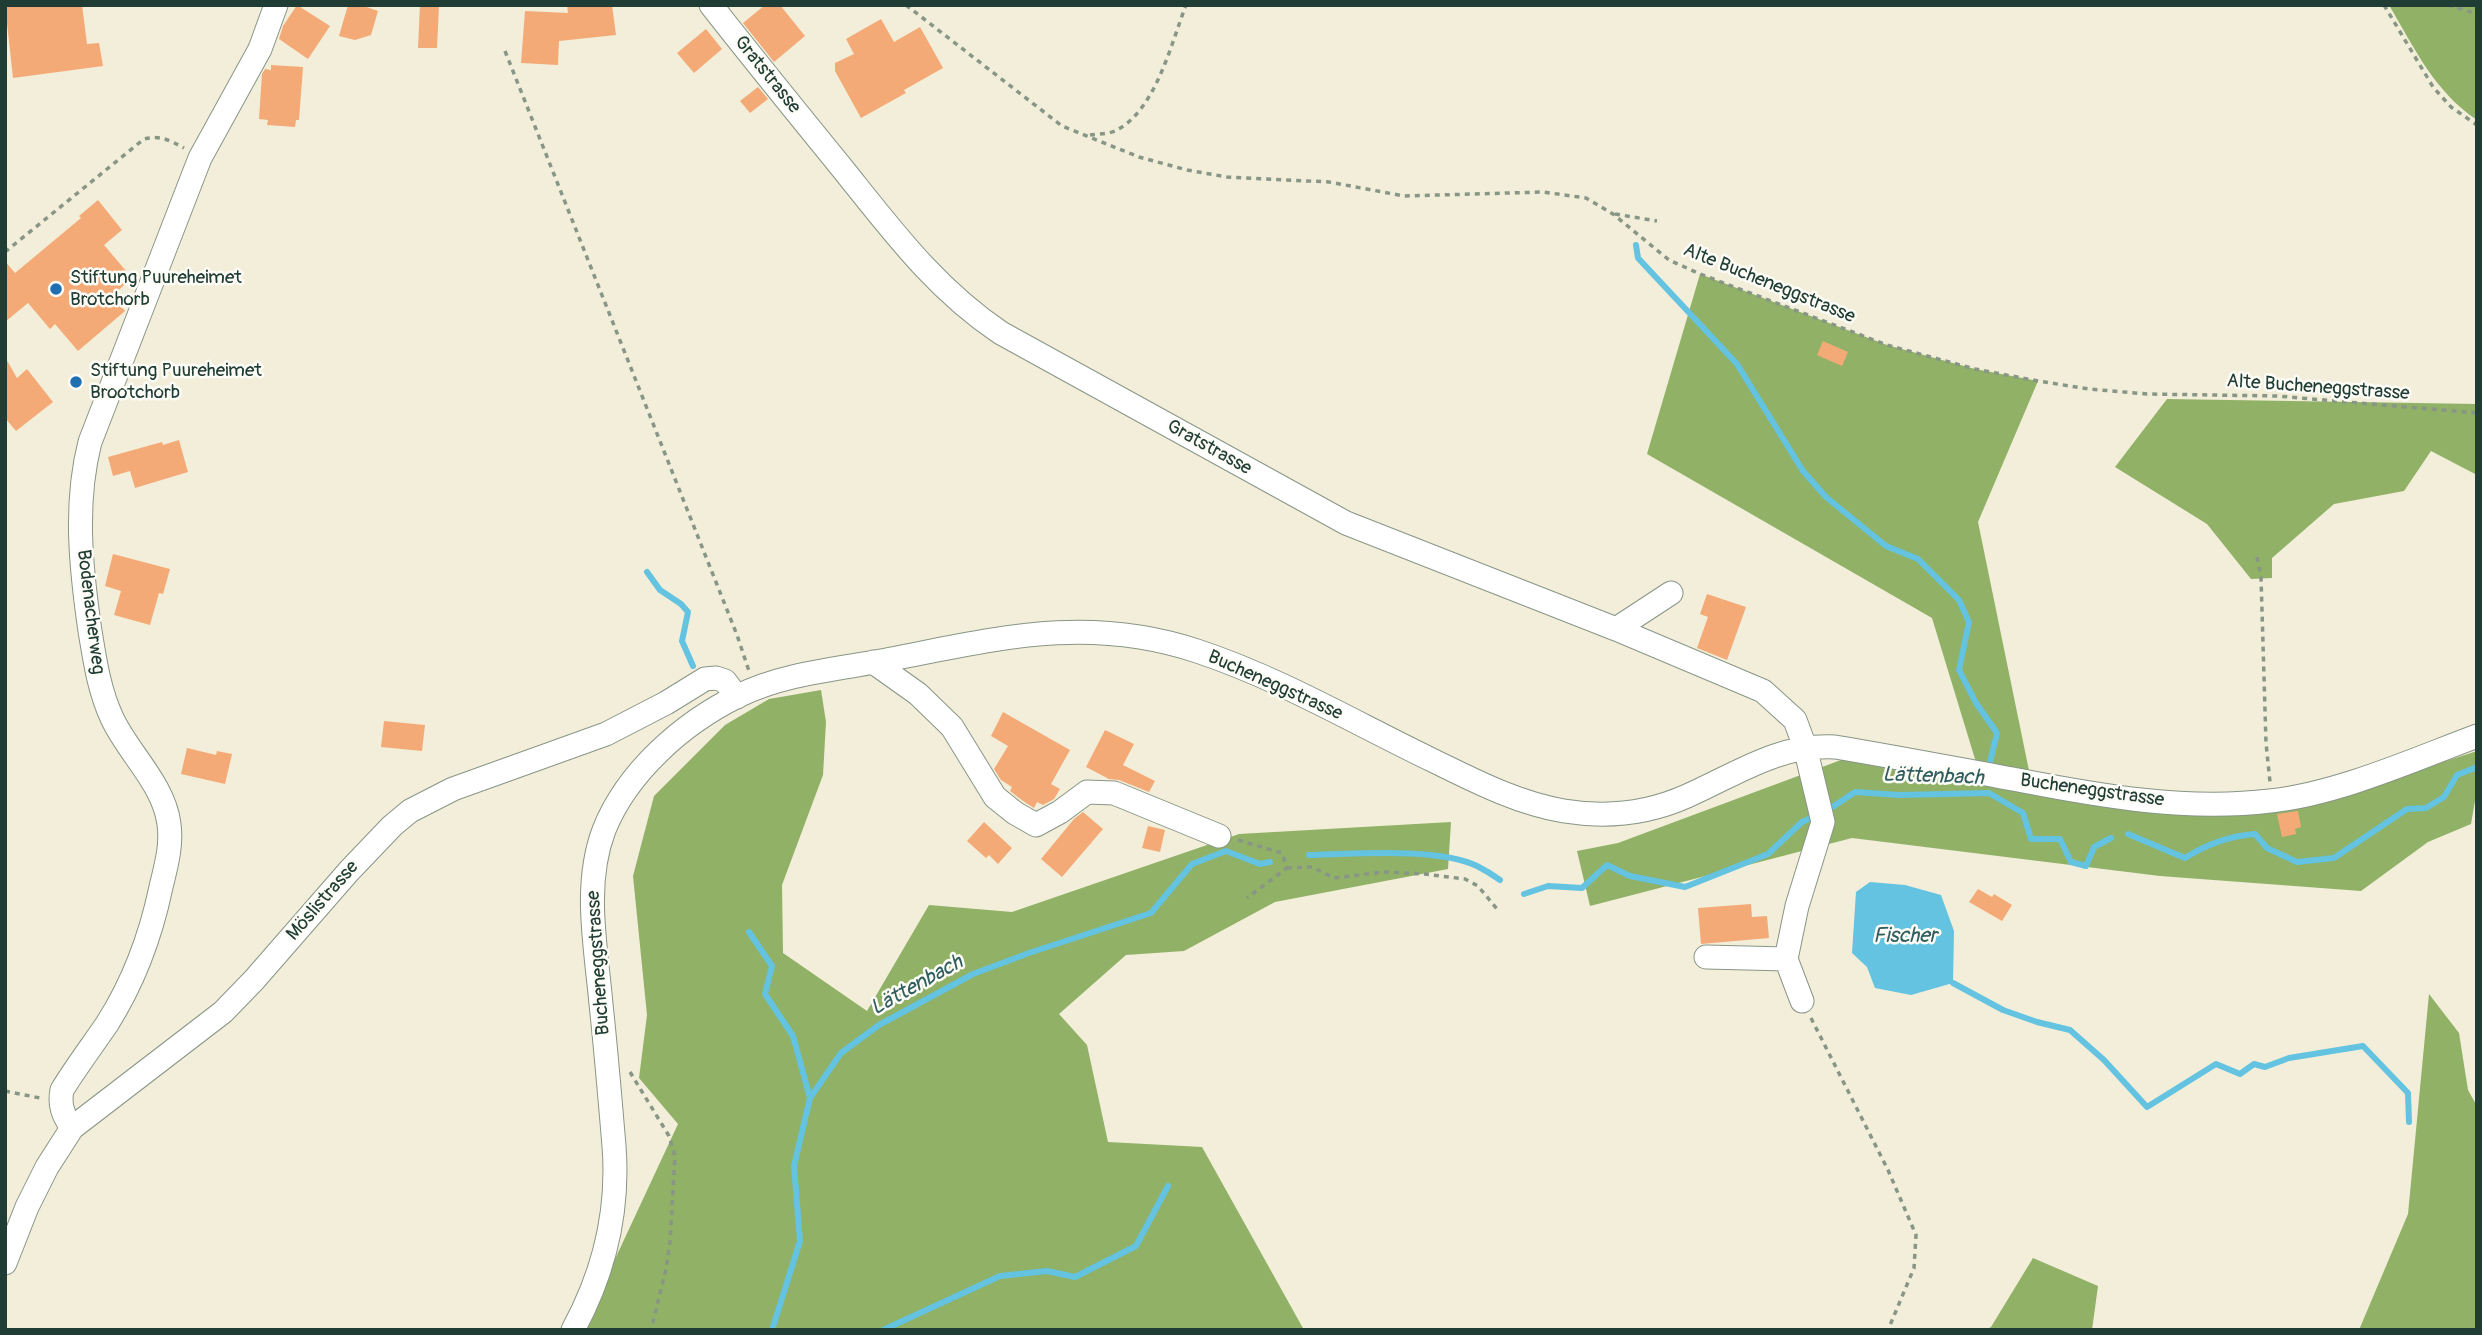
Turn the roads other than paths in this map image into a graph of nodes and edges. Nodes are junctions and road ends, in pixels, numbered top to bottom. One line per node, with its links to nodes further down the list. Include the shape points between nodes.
1 (276, 5): 13 (street, Bodenacherweg, via 260,49 201,158 84,464 82,576 101,692 112,720 164,804 170,848 149,936 127,988 62,1090 60,1101)
2 (710, 5): 4 (street, Gratstrasse, via 908,250 970,312 1346,523)
3 (1671, 593): 4 (street)
4 (1616, 629): 8 (street, Gratstrasse, via 1763,691 1795,720)
5 (873, 662): 6 (street, Bucheneggstrasse); 8 (street, Bucheneggstrasse, via 1042,632 1102,633 1161,641 1255,673 1493,790 1583,814 1619,815 1650,809 1684,798 1771,756); 9 (street, via 918,694 952,727 995,797 1036,825 1087,792 1114,793)
6 (746, 693): 13 (street, Möslistrasse, via 725,681 705,679 606,734 453,789 410,811 349,871 223,1012); 15 (street, Bucheneggstrasse, via 693,724 663,749 624,794 604,830 597,855 592,895 615,1162 613,1207 597,1277)
7 (2477, 736): 8 (street, Bucheneggstrasse, via 2376,775 2272,801 2205,805 2069,790 1835,747)
8 (1805, 747): 11 (street, Gratstrasse, via 1823,822)
9 (1219, 836)
10 (1706, 957): 11 (street)
11 (1786, 959): 12 (street)
12 (1802, 1001)
13 (72, 1128): 14 (street, Möslistrasse, via 27,1207)
14 (5, 1263)
15 (573, 1330)

